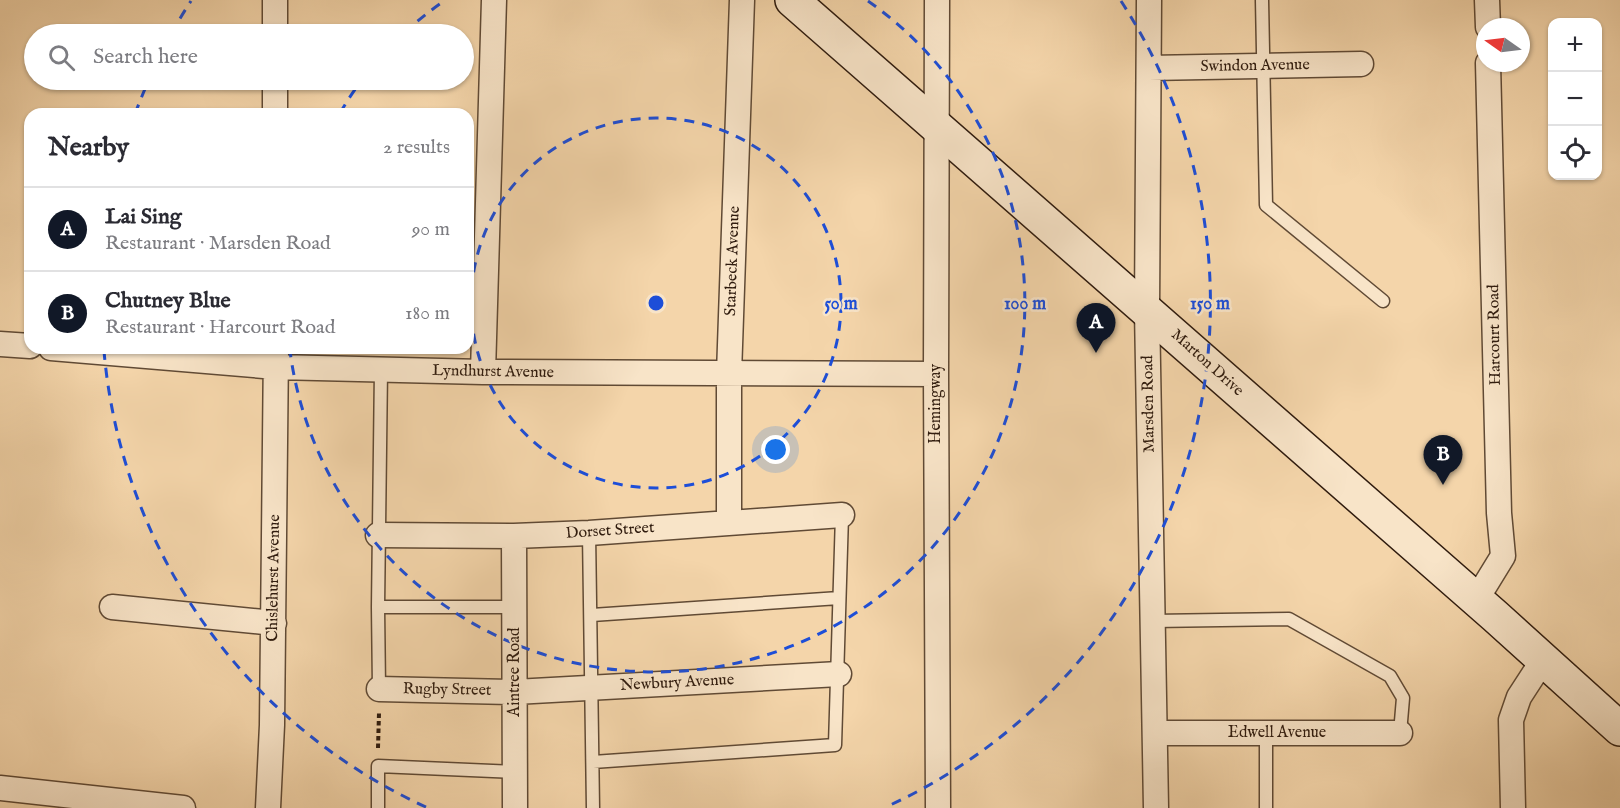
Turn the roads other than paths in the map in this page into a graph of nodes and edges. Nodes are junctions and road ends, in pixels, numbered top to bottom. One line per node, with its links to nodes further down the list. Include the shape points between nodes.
1 (494, 0): 25 (street)
2 (742, 0): 26 (street, Starbeck Avenue)
3 (792, 0): 17 (street, Marton Drive)
4 (937, 0): 17 (street, Hemingway)
5 (1149, 0): 13 (street, Marsden Road)
6 (1262, 0): 12 (lane)
7 (1487, 0): 9 (street)
8 (270, 1): 10 (street)
9 (1488, 18)
10 (273, 24)
11 (1361, 64): 12 (street, Swindon Avenue)
12 (1262, 66): 13 (street, Swindon Avenue); 18 (lane, via 1266,205)
13 (1149, 68): 19 (street, Marsden Road)
14 (1488, 72): 34 (street, Harcourt Road, via 1503,556)
15 (275, 90): 16 (street)
16 (276, 108)
17 (937, 126): 19 (street, Marton Drive); 27 (street, Hemingway)
18 (1383, 301)
19 (1147, 310): 34 (street, Marton Drive); 39 (street, Marsden Road)
20 (0, 344): 21 (street)
21 (24, 346)
22 (186, 354): 23 (street, Lyndhurst Avenue)
23 (276, 358): 24 (street, Lyndhurst Avenue); 40 (street, Chislehurst Avenue)
24 (381, 369): 25 (street, Lyndhurst Avenue); 31 (lane)
25 (483, 372): 26 (street, Lyndhurst Avenue)
26 (729, 374): 27 (street, Lyndhurst Avenue); 29 (street, Starbeck Avenue)
27 (936, 374): 59 (street, Hemingway)
28 (842, 515): 29 (street, Dorset Street); 33 (lane)
29 (729, 523): 30 (street, Dorset Street)
30 (590, 533): 32 (street, Dorset Street); 38 (lane)
31 (378, 535): 32 (street, Dorset Street); 37 (lane)
32 (514, 536): 36 (street, Aintree Road)
33 (839, 598): 38 (lane); 42 (lane)
34 (1476, 600): 41 (street, Marton Drive)
35 (112, 607): 40 (street)
36 (515, 607): 37 (lane); 45 (street, Aintree Road)
37 (378, 608): 44 (lane)
38 (592, 615): 43 (lane)
39 (1153, 621): 47 (street, Marsden Road); 49 (lane, via 1289,619 1390,676 1403,698)
40 (274, 623): 55 (street, Chislehurst Avenue)
41 (1543, 660): 46 (street, Marton Drive); 62 (street, via 1511,720)
42 (839, 674): 43 (street, Newbury Avenue); 50 (lane, via 835,745)
43 (593, 687): 45 (street, Newbury Avenue); 50 (lane)
44 (379, 689): 45 (street, Rugby Street)
45 (515, 692): 51 (street, Aintree Road)
46 (1620, 729)
47 (1155, 733): 48 (street, Edwell Avenue); 60 (street, Marsden Road)
48 (1266, 733): 49 (street, Edwell Avenue); 61 (lane)
49 (1400, 733)
50 (593, 762): 58 (lane)
51 (515, 772): 56 (lane, via 378,766); 57 (street, Aintree Road)
52 (0, 788): 53 (street)
53 (66, 801): 54 (street)
54 (183, 808)
55 (268, 808)
56 (378, 808)
57 (515, 808)
58 (594, 808)
59 (938, 808)
60 (1156, 808)
61 (1266, 808)
62 (1513, 808)

